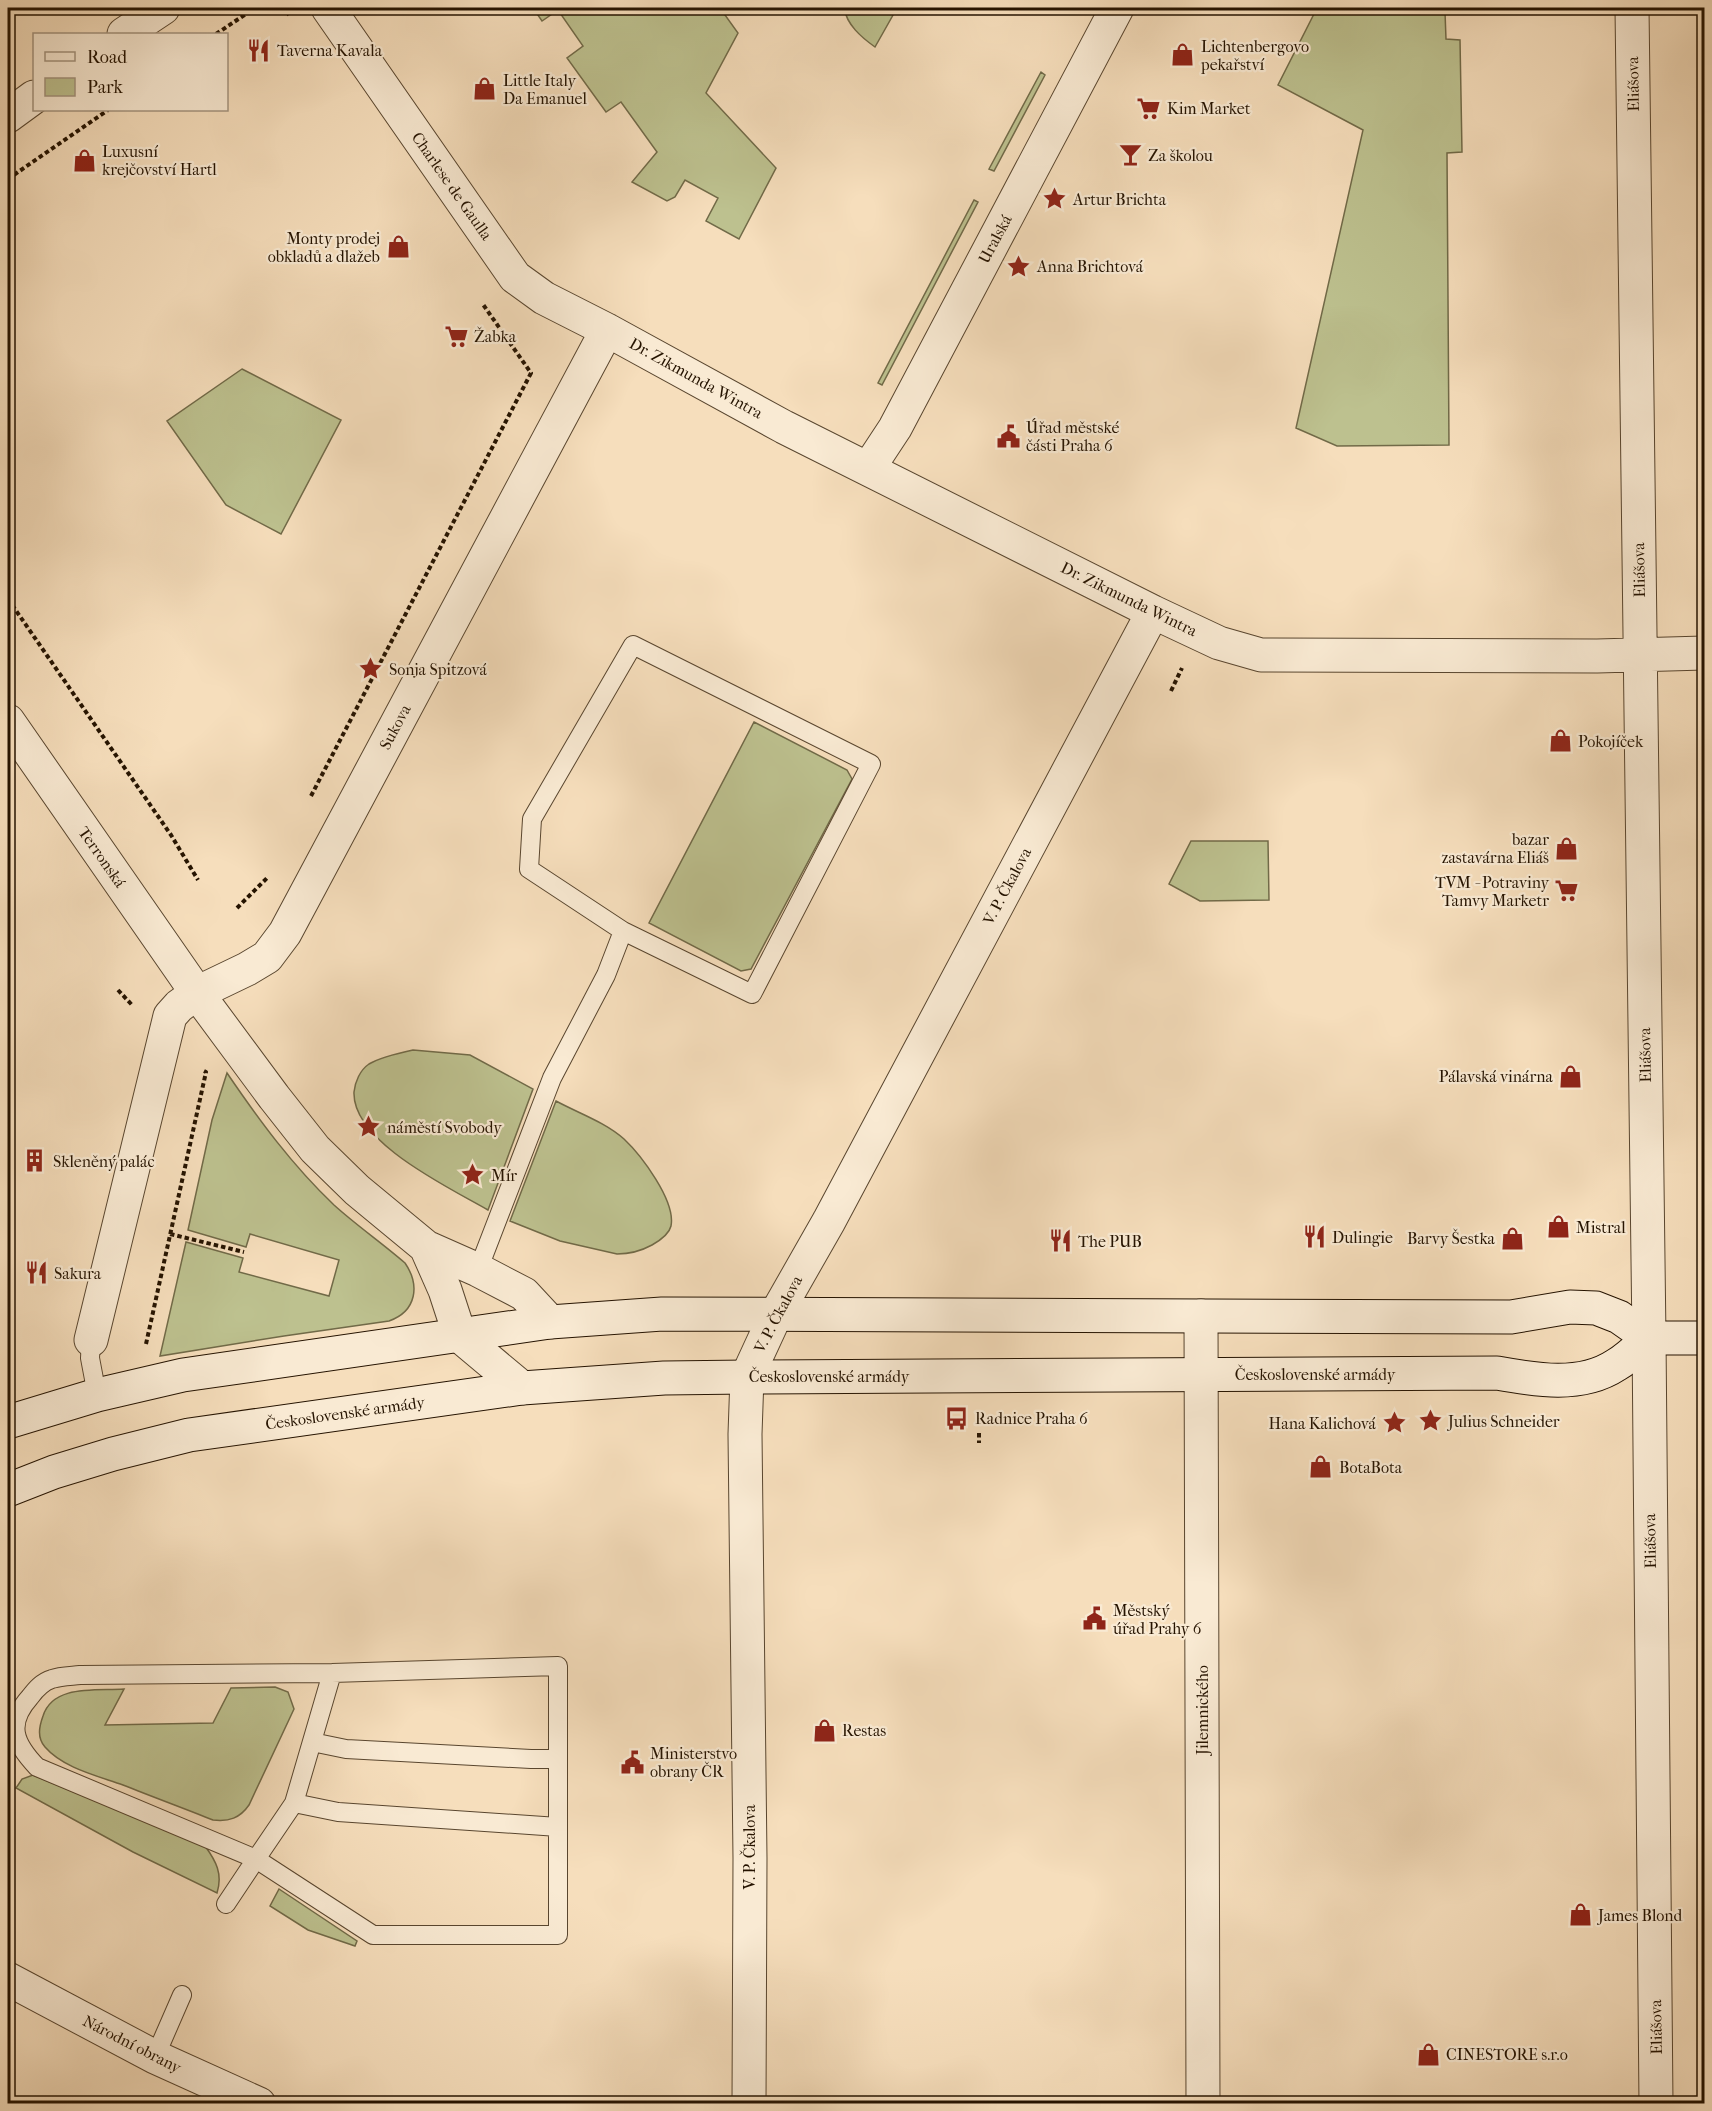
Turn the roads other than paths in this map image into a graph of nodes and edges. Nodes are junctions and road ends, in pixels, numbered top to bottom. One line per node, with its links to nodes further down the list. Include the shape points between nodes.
1 (163, 8): 5 (street)
2 (328, 8): 8 (street, Charlese de Gaulla, via 515,277 544,298)
3 (1117, 8): 9 (street, Uralská, via 895,428)
4 (1632, 8): 12 (street, Eliášova)
5 (126, 33)
6 (33, 98): 7 (street)
7 (8, 116)
8 (607, 330): 9 (street, Dr. Zikmunda Wintra); 15 (street, Sukova, via 285,933 267,957)
9 (868, 469): 10 (street, Dr. Zikmunda Wintra)
10 (1153, 612): 12 (street, Dr. Zikmunda Wintra, via 1219,643 1261,655); 18 (street, V. P. Čkalova)
11 (1704, 653): 12 (street, Dr. Zikmunda Wintra)
12 (1641, 655): 22 (street, Eliášova)
13 (8, 722): 15 (street, Terronská)
14 (622, 932): 14 (lane, via 529,869 532,819 633,645 871,764 752,994); 17 (lane, via 606,975 552,1078)
15 (197, 993): 16 (street, via 315,1149); 24 (street, via 170,1016 163,1036)
16 (426, 1247): 17 (street); 21 (street)
17 (478, 1270): 20 (street, via 524,1294)
18 (776, 1314): 19 (street); 20 (street, via 662,1314); 26 (street, V. P. Čkalova)
19 (1201, 1316): 22 (street, via 1511,1317 1570,1307 1596,1308 1619,1317); 25 (street, Jilemnického)
20 (550, 1322): 21 (street)
21 (460, 1336): 27 (street); 28 (street, via 183,1375)
22 (1649, 1338): 23 (street); 25 (street, Československé armády, via 1597,1375 1571,1379 1538,1380 1497,1373); 44 (street, Eliášova)
23 (1704, 1338)
24 (91, 1340): 28 (lane)
25 (1201, 1375): 26 (street, Československé armády); 43 (street, Jilemnického)
26 (747, 1377): 27 (street, Československé armády, via 664,1378); 42 (street, V. P. Čkalova)
27 (522, 1388): 30 (street, Československé armády, via 189,1435 113,1454)
28 (97, 1395): 29 (street)
29 (8, 1422)
30 (8, 1490)
31 (332, 1673): 32 (lane); 33 (lane, via 558,1666); 36 (lane, via 80,1675 46,1682 20,1708 16,1738 38,1767)
32 (312, 1742): 33 (lane, via 346,1749); 34 (lane)
33 (558, 1759): 35 (lane)
34 (294, 1803): 35 (lane, via 338,1812); 36 (lane)
35 (558, 1827): 36 (lane, via 558,1935 373,1935)
36 (256, 1859): 37 (lane)
37 (226, 1904)
38 (8, 1979): 40 (street, Národní obrany)
39 (182, 1995): 40 (lane)
40 (155, 2057): 41 (street, Národní obrany)
41 (259, 2103)
42 (749, 2103)
43 (1203, 2103)
44 (1656, 2103)

